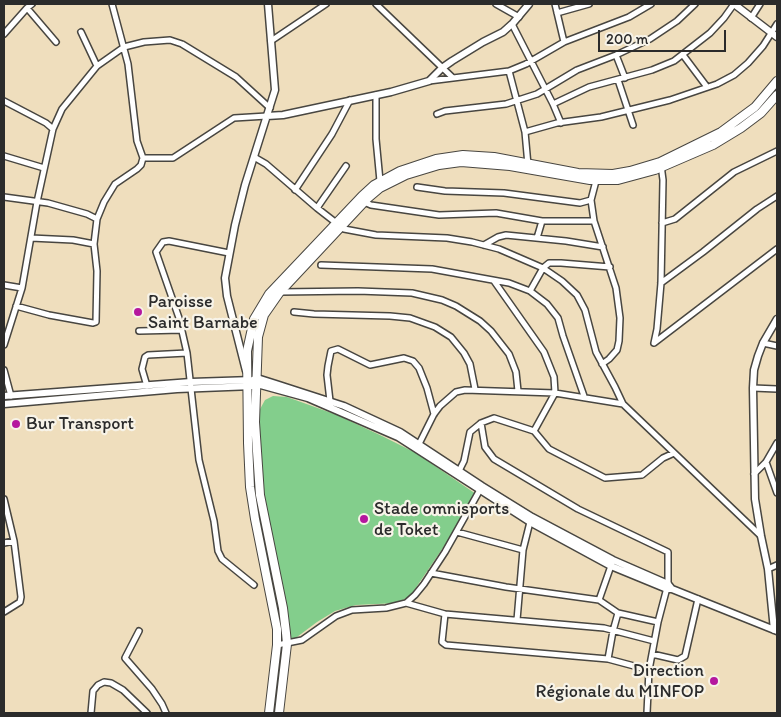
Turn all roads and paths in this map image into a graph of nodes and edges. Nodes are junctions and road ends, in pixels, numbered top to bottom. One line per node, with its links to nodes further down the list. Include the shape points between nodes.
1 (32, 4): 14 (street)
2 (112, 4): 26 (street)
3 (268, 4): 23 (street)
4 (326, 4): 23 (street)
5 (376, 4): 31 (street)
6 (496, 4): 16 (street)
7 (529, 4): 16 (street)
8 (555, 4): 15 (street)
9 (589, 4): 15 (street)
10 (651, 4): 25 (street, via 618,23)
11 (695, 4): 27 (street, via 663,31)
12 (734, 4): 17 (street); 28 (street, via 719,24)
13 (760, 4): 17 (street)
14 (27, 8): 21 (street); 24 (street)
15 (557, 13): 25 (street)
16 (519, 17): 18 (street)
17 (751, 18): 22 (street)
18 (512, 24): 29 (street); 31 (street)
19 (777, 24): 22 (street)
20 (81, 32): 30 (street)
21 (4, 34)
22 (774, 35): 38 (street, via 738,72)
23 (271, 41): 46 (street, via 275,83)
24 (56, 42)
25 (564, 42): 29 (street)
26 (124, 47): 30 (street); 46 (street, via 154,40 182,44 236,77); 57 (street)
27 (616, 55): 34 (street); 39 (street, via 577,70)
28 (684, 55): 34 (street, via 666,65); 38 (street)
29 (532, 61): 32 (street); 39 (street)
30 (97, 66): 52 (street, via 62,109)
31 (442, 68): 33 (street); 36 (street)
32 (509, 71): 33 (street); 44 (street)
33 (452, 77): 36 (street)
34 (625, 78): 35 (street)
35 (618, 80): 45 (street, via 584,89); 47 (street)
36 (429, 81): 40 (street)
37 (777, 81): 58 (main road, via 755,107 734,123)
38 (707, 87): 47 (street)
39 (545, 89): 44 (street); 45 (street)
40 (376, 95): 42 (street); 63 (street)
41 (777, 95): 58 (main road, via 760,113 728,136 700,151)
42 (350, 100): 49 (street); 65 (street)
43 (4, 101): 52 (street)
44 (516, 101): 48 (street); 53 (street)
45 (553, 104): 50 (street)
46 (270, 108): 49 (street)
47 (628, 111): 50 (street); 51 (street)
48 (437, 114)
49 (267, 116): 56 (street); 57 (street, via 234,118 172,158)
50 (561, 123): 53 (street)
51 (633, 125)
52 (53, 129): 61 (street)
53 (525, 132): 60 (street)
54 (777, 151): 75 (street, via 734,172 675,219)
55 (4, 156): 61 (street)
56 (254, 157): 65 (street); 83 (street)
57 (143, 158): 72 (street, via 137,169 115,184)
58 (661, 165): 62 (main road, via 618,180); 75 (street)
59 (346, 166): 71 (street)
60 (528, 167): 62 (main road); 63 (main road, via 494,157 463,155 411,166); 70 (main road, via 461,162 439,165 394,180)
61 (44, 168): 69 (street)
62 (597, 178): 68 (street)
63 (380, 181): 76 (main road)
64 (417, 187): 68 (street, via 580,202)
65 (295, 190): 71 (street)
66 (777, 196): 88 (street)
67 (4, 197): 69 (street)
68 (591, 200): 74 (street)
69 (37, 202): 72 (street, via 74,210); 77 (street)
70 (364, 202): 73 (street, via 439,215 496,214); 76 (main road)
71 (317, 208): 76 (street)
72 (96, 219): 79 (street)
73 (542, 221): 74 (street); 78 (street)
74 (594, 222): 81 (street)
75 (662, 223): 88 (street)
76 (338, 224): 80 (street, via 344,229 376,235 447,238); 92 (main road, via 303,269); 105 (main road, via 261,305 249,336)
77 (31, 238): 79 (street); 90 (street)
78 (537, 238): 80 (street, via 502,235); 81 (street)
79 (94, 244): 93 (street, via 97,271 95,323)
80 (484, 245): 86 (street)
81 (603, 247): 85 (street)
82 (777, 249): 88 (street, via 654,343)
83 (229, 253): 96 (street, via 168,241 158,247 156,252); 105 (street, via 225,288)
84 (321, 265): 87 (street, via 432,269)
85 (610, 267): 86 (street, via 555,262); 102 (street, via 619,309 619,341 615,353)
86 (543, 268): 91 (street); 102 (street, via 577,295)
87 (494, 281): 91 (street); 112 (street, via 544,352 554,377)
88 (661, 283)
89 (4, 285): 90 (street)
90 (22, 288): 93 (street)
91 (530, 291): 114 (street, via 558,318)
92 (280, 292): 104 (main road, via 261,326 256,354); 111 (street, via 412,293 456,306 480,321 504,347 513,363)
93 (16, 306): 99 (street)
94 (294, 312): 109 (street, via 410,318 435,327 451,337 464,353 470,364)
95 (777, 319): 98 (street)
96 (182, 330): 97 (street); 101 (street)
97 (139, 331)
98 (763, 343): 100 (street); 108 (street, via 754,370)
99 (4, 346)
100 (777, 346)
101 (187, 352): 106 (street); 107 (street, via 145,357 142,369)
102 (602, 364): 117 (street)
103 (4, 370): 113 (street)
104 (257, 381): 105 (street, via 253,386); 115 (street); 122 (street, via 341,411); 156 (main road, via 255,422 260,495)
105 (248, 382): 106 (street); 157 (main road, via 250,487 272,599)
106 (191, 385): 107 (street); 116 (street); 141 (street, via 199,460 218,551)
107 (147, 386): 113 (street)
108 (753, 388): 110 (street); 126 (street)
109 (475, 389): 111 (street); 118 (street, via 456,392)
110 (777, 389)
111 (518, 391): 112 (street)
112 (555, 392): 114 (street); 120 (street)
113 (7, 396)
114 (584, 396): 117 (street)
115 (330, 401): 118 (street, via 328,366 332,351 338,349 370,365 404,358 413,361 427,388); 122 (street, via 377,421)
116 (4, 404)
117 (622, 404): 123 (street)
118 (434, 414): 122 (street)
119 (481, 423): 120 (street, via 494,418); 125 (street, via 470,432); 143 (street, via 485,447 494,459 578,509 668,552)
120 (534, 431): 123 (street, via 549,449 604,478 642,475)
121 (777, 443): 124 (street)
122 (418, 446): 125 (street); 127 (street)
123 (674, 453): 133 (street)
124 (766, 462): 126 (street); 128 (street)
125 (459, 472): 127 (street)
126 (754, 474): 133 (street)
127 (481, 488): 130 (street); 131 (street); 132 (street)
128 (777, 489)
129 (4, 499): 134 (street)
130 (530, 522): 132 (street); 136 (street)
131 (457, 532): 136 (street); 140 (street)
132 (560, 535): 137 (street)
133 (761, 536): 139 (street)
134 (14, 541): 135 (street); 147 (street, via 20,602)
135 (4, 543)
136 (522, 550): 142 (street)
137 (612, 563): 143 (street); 145 (street)
138 (777, 565): 139 (street)
139 (768, 569): 152 (street)
140 (432, 572): 142 (street); 146 (street)
141 (254, 585)
142 (519, 588): 145 (street); 150 (street)
143 (669, 588): 144 (street); 151 (street)
144 (698, 599): 152 (street); 158 (street, via 685,656 678,660)
145 (599, 600): 148 (street)
146 (406, 603): 149 (street); 156 (street, via 352,610 336,616 302,640)
147 (4, 612)
148 (618, 613): 151 (street); 154 (street)
149 (445, 614): 150 (street); 159 (street, via 442,642 446,645)
150 (517, 620): 154 (street)
151 (658, 622): 155 (street)
152 (776, 630)
153 (139, 631): 163 (street, via 125,658 152,689)
154 (613, 631): 155 (street); 159 (street)
155 (654, 642): 158 (street)
156 (287, 644): 157 (street); 165 (main road)
157 (277, 645): 164 (main road)
158 (652, 654): 160 (street)
159 (608, 659): 160 (street)
160 (649, 670): 166 (street)
161 (91, 713): 162 (street, via 92,691 104,682 123,690)
162 (147, 713)
163 (166, 713)
164 (269, 713)
165 (279, 713)
166 (647, 713)

